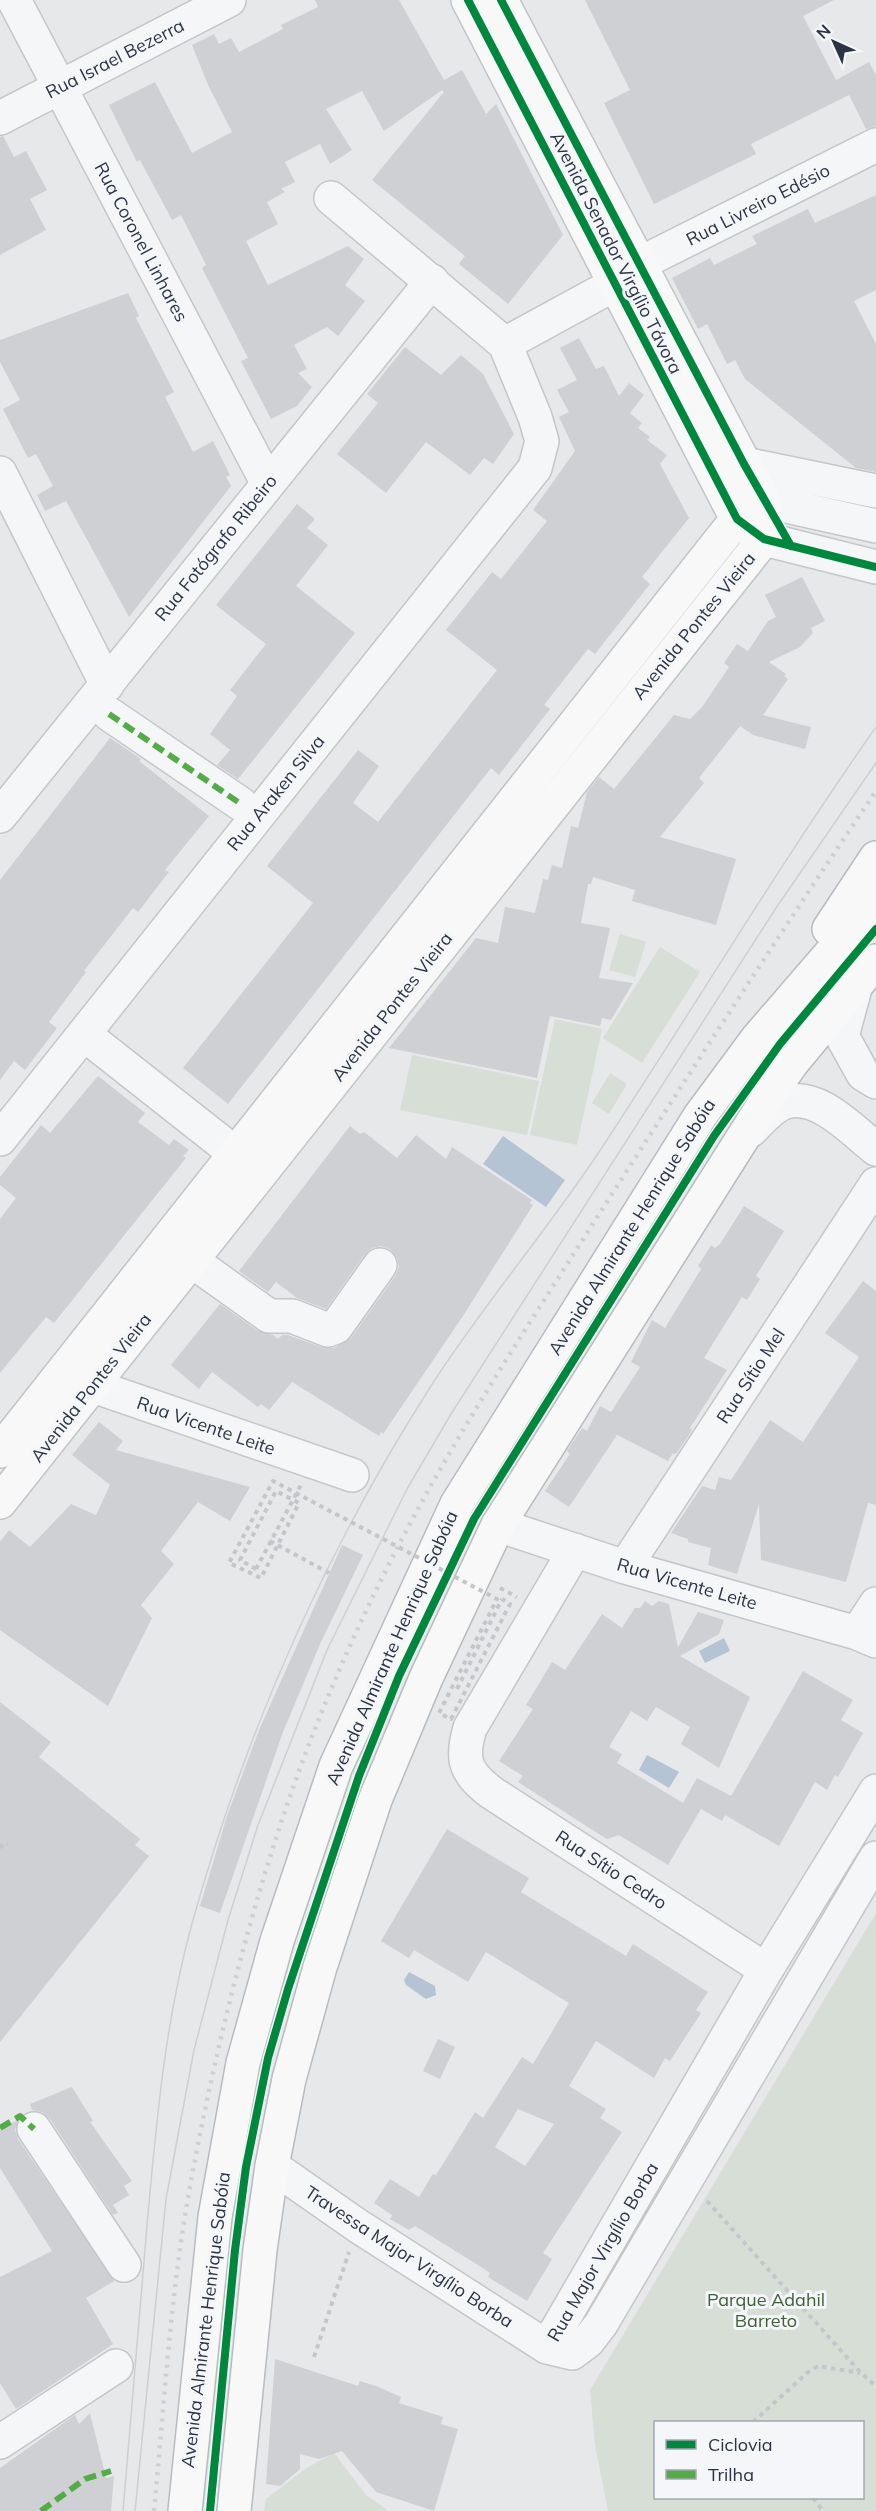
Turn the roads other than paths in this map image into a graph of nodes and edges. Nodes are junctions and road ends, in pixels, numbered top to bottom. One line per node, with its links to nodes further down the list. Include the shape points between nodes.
1 (14, 0): 5 (street, Rua Coronel Linhares)
2 (230, 0): 5 (street, Rua Israel Bezerra)
3 (468, 0): 9 (main road, Avenida Senador Virgílio Távora)
4 (501, 0): 9 (main road, Avenida Senador Virgílio Távora)
5 (59, 87): 6 (street, Rua Israel Bezerra); 14 (street, Rua Coronel Linhares)
6 (0, 118)
7 (876, 145): 9 (street, Rua Livreiro Edésio)
8 (331, 198): 10 (street)
9 (627, 274): 11 (street, Rua Livreiro Edésio); 12 (main road, Avenida Senador Virgílio Távora); 17 (main road, Avenida Senador Virgílio Távora)
10 (432, 280): 11 (street); 14 (street, Rua Fotógrafo Ribeiro)
11 (505, 344): 27 (street, Rua Araken Silva, via 542,441 535,468)
12 (744, 464): 15 (street); 16 (main road, Avenida Senador Virgílio Távora)
13 (0, 473): 21 (street)
14 (268, 484): 21 (street, Rua Fotógrafo Ribeiro)
15 (876, 491)
16 (764, 501): 17 (main road, Avenida Pontes Vieira); 18 (street); 19 (main road, Avenida Pontes Vieira)
17 (737, 519): 19 (street); 33 (main road, Avenida Pontes Vieira)
18 (876, 526)
19 (764, 539): 20 (street); 35 (main road, Avenida Pontes Vieira)
20 (876, 567)
21 (108, 700): 22 (street); 23 (street, Rua Fotógrafo Ribeiro)
22 (241, 804)
23 (0, 816)
24 (876, 858): 28 (main road)
25 (876, 901): 28 (main road, Avenida Almirante Henrique Sabóia)
26 (866, 973): 29 (street, via 842,1036 863,1074); 31 (main road, via 790,1064)
27 (85, 1035): 30 (street, Rua Araken Silva); 33 (street)
28 (757, 1039): 56 (main road, Avenida Almirante Henrique Sabóia, via 700,1116 457,1504 336,1766 243,2062 208,2274)
29 (876, 1082)
30 (0, 1139)
31 (739, 1142): 32 (street, via 774,1109 798,1101 816,1104); 42 (main road)
32 (876, 1149)
33 (236, 1154): 37 (main road, Avenida Pontes Vieira)
34 (876, 1184): 44 (street, Rua Sítio Mel)
35 (192, 1261): 36 (street, via 269,1316 292,1316 328,1330 336,1327); 38 (main road, Avenida Pontes Vieira)
36 (380, 1265)
37 (61, 1374): 38 (street, Rua Vicente Leite); 39 (main road, Avenida Pontes Vieira)
38 (93, 1386): 40 (street, Rua Vicente Leite); 41 (main road, Avenida Pontes Vieira)
39 (0, 1451)
40 (352, 1475)
41 (0, 1502)
42 (498, 1525): 43 (street, Rua Vicente Leite); 51 (main road, via 426,1678 375,1800 320,1967 289,2079)
43 (575, 1550): 44 (street, Rua Vicente Leite); 49 (street, Rua Sítio Cedro, via 470,1728 464,1761 474,1780 492,1793)
44 (626, 1567): 46 (street, Rua Vicente Leite)
45 (876, 1604): 46 (street)
46 (867, 1637)
47 (876, 1791): 49 (street, Rua Major Virgílio Borba)
48 (876, 1858): 53 (street, Rua Major Virgílio Borba, via 602,2324 572,2353)
49 (766, 1970): 53 (street, Rua Major Virgílio Borba)
50 (34, 2129): 52 (street)
51 (272, 2166): 53 (street, Travessa Major Virgílio Borba); 57 (main road)
52 (124, 2265)
53 (547, 2347)
54 (116, 2366): 55 (street)
55 (0, 2442)
56 (185, 2511)
57 (234, 2511)

